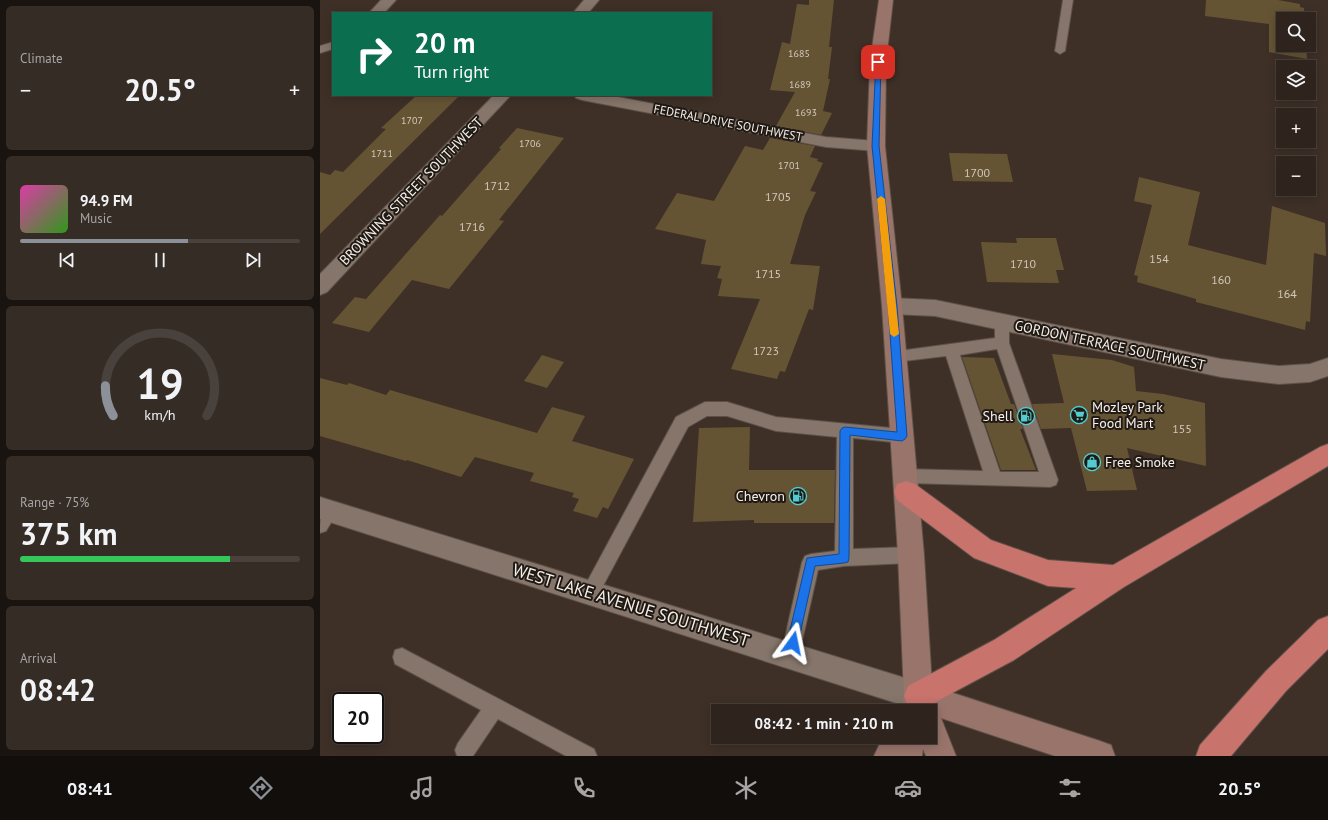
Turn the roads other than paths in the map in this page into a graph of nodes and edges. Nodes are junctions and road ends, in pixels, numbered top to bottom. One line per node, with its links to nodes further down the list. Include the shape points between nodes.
1 (592, 0): 4 (street)
2 (886, 0): 10 (main road, via 878,62)
3 (1068, 0): 7 (lane)
4 (581, 12)
5 (332, 45): 6 (lane)
6 (320, 50)
7 (1060, 51)
8 (502, 96): 11 (street, BROWNING STREET SOUTHWEST)
9 (587, 96): 10 (street, FEDERAL DRIVE SOUTHWEST, via 826,142)
10 (876, 146): 12 (main road)
11 (320, 287)
12 (892, 306): 13 (street, GORDON TERRACE SOUTHWEST, via 934,308); 16 (main road)
13 (1002, 321): 14 (lane); 17 (street, GORDON TERRACE SOUTHWEST, via 1221,368 1279,375 1310,373)
14 (1002, 343): 15 (lane); 21 (lane, via 1050,480)
15 (951, 350): 16 (lane); 21 (lane)
16 (896, 356): 19 (main road)
17 (1328, 367)
18 (845, 431): 19 (lane); 25 (lane); 27 (lane, via 776,424 726,409 705,409 682,422)
19 (902, 436): 22 (main road)
20 (1328, 454): 26 (highway)
21 (994, 479): 22 (lane)
22 (906, 484): 24 (main road); 26 (highway, via 983,549 1048,573)
23 (323, 514): 27 (street, WEST LAKE AVENUE SOUTHWEST)
24 (911, 555): 25 (lane); 32 (main road)
25 (844, 558): 29 (lane, via 811,562)
26 (1114, 578): 33 (highway)
27 (590, 593): 29 (street, WEST LAKE AVENUE SOUTHWEST)
28 (1328, 630): 45 (highway, via 1276,681)
29 (790, 655): 31 (street, WEST LAKE AVENUE SOUTHWEST)
30 (402, 657): 34 (lane)
31 (910, 704)
32 (917, 704)
33 (922, 704)
34 (495, 706): 39 (lane); 40 (lane)
35 (937, 712): 44 (main road, WEST LAKE AVENUE SOUTHWEST)
36 (895, 744): 41 (main road)
37 (910, 744): 42 (main road)
38 (936, 744): 43 (main road)
39 (465, 750)
40 (587, 756)
41 (889, 756)
42 (907, 756)
43 (941, 756)
44 (1100, 756)
45 (1211, 756)

